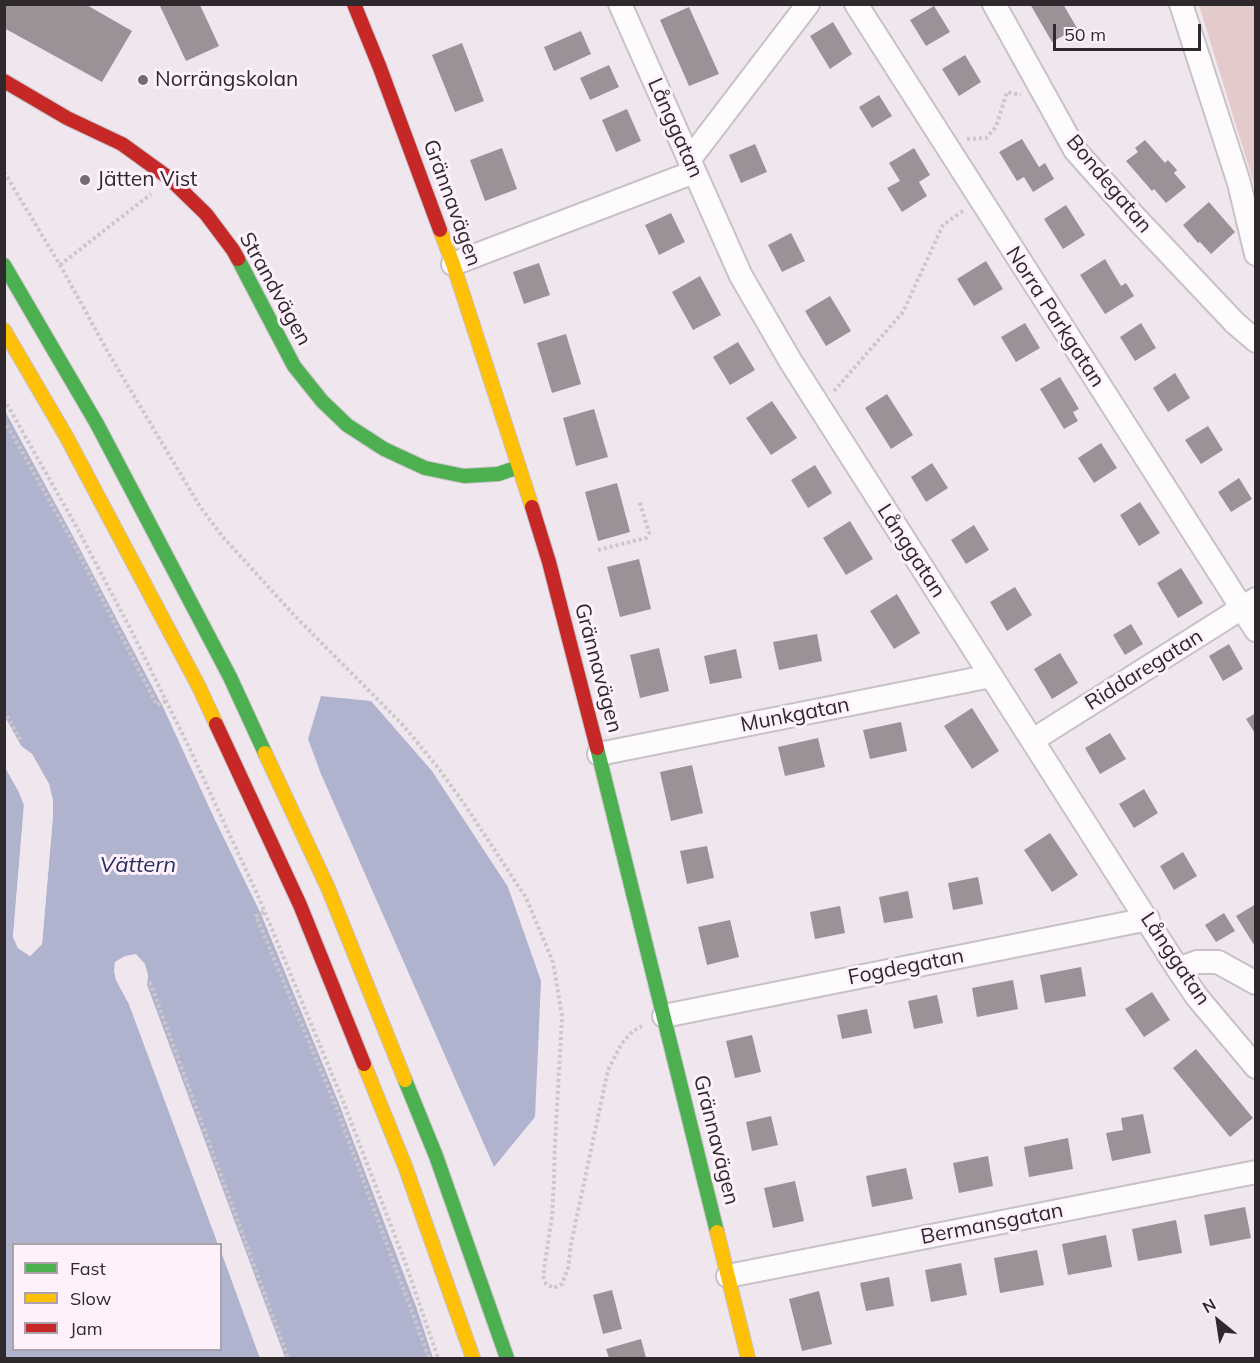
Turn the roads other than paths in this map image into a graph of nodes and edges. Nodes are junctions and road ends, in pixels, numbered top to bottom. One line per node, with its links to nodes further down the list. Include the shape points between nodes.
1 (354, 4): 10 (main road, Grännavägen)
2 (620, 4): 8 (street, Långgatan)
3 (808, 4): 8 (street)
4 (856, 4): 15 (street, Norra Parkgatan, via 980,199)
5 (994, 4): 13 (street, Bondegatan, via 1075,150)
6 (1181, 4): 9 (street, via 1239,183)
7 (4, 81): 14 (main road, Strandvägen, via 122,144 169,178 206,214 232,250 294,366 347,425 384,449 425,468 464,476 498,474)
8 (692, 166): 10 (street); 17 (street, Långgatan, via 741,276 791,362)
9 (1256, 254)
10 (453, 264): 14 (main road, Grännavägen)
11 (4, 265): 28 (main road, via 97,424 230,677 323,877 436,1156)
12 (4, 330): 27 (main road, via 66,436 199,687 300,905 405,1166)
13 (1256, 341)
14 (519, 467): 19 (main road, Grännavägen, via 549,562)
15 (1249, 604): 16 (street, Norra Parkgatan); 18 (street, Riddaregatan)
16 (1256, 630)
17 (991, 675): 18 (street, Långgatan); 19 (street, Munkgatan)
18 (1034, 740): 20 (street, Långgatan)
19 (599, 754): 23 (main road, Grännavägen)
20 (1148, 919): 21 (street, Långgatan); 23 (street, Fogdegatan)
21 (1179, 969): 22 (street, via 1197,962 1218,962); 24 (street, Långgatan, via 1197,997)
22 (1256, 983)
23 (664, 1016): 26 (main road, Grännavägen)
24 (1256, 1067)
25 (1256, 1172): 26 (street, Bermansgatan)
26 (728, 1276): 29 (main road, Grännavägen)
27 (473, 1359)
28 (507, 1359)
29 (748, 1359)

